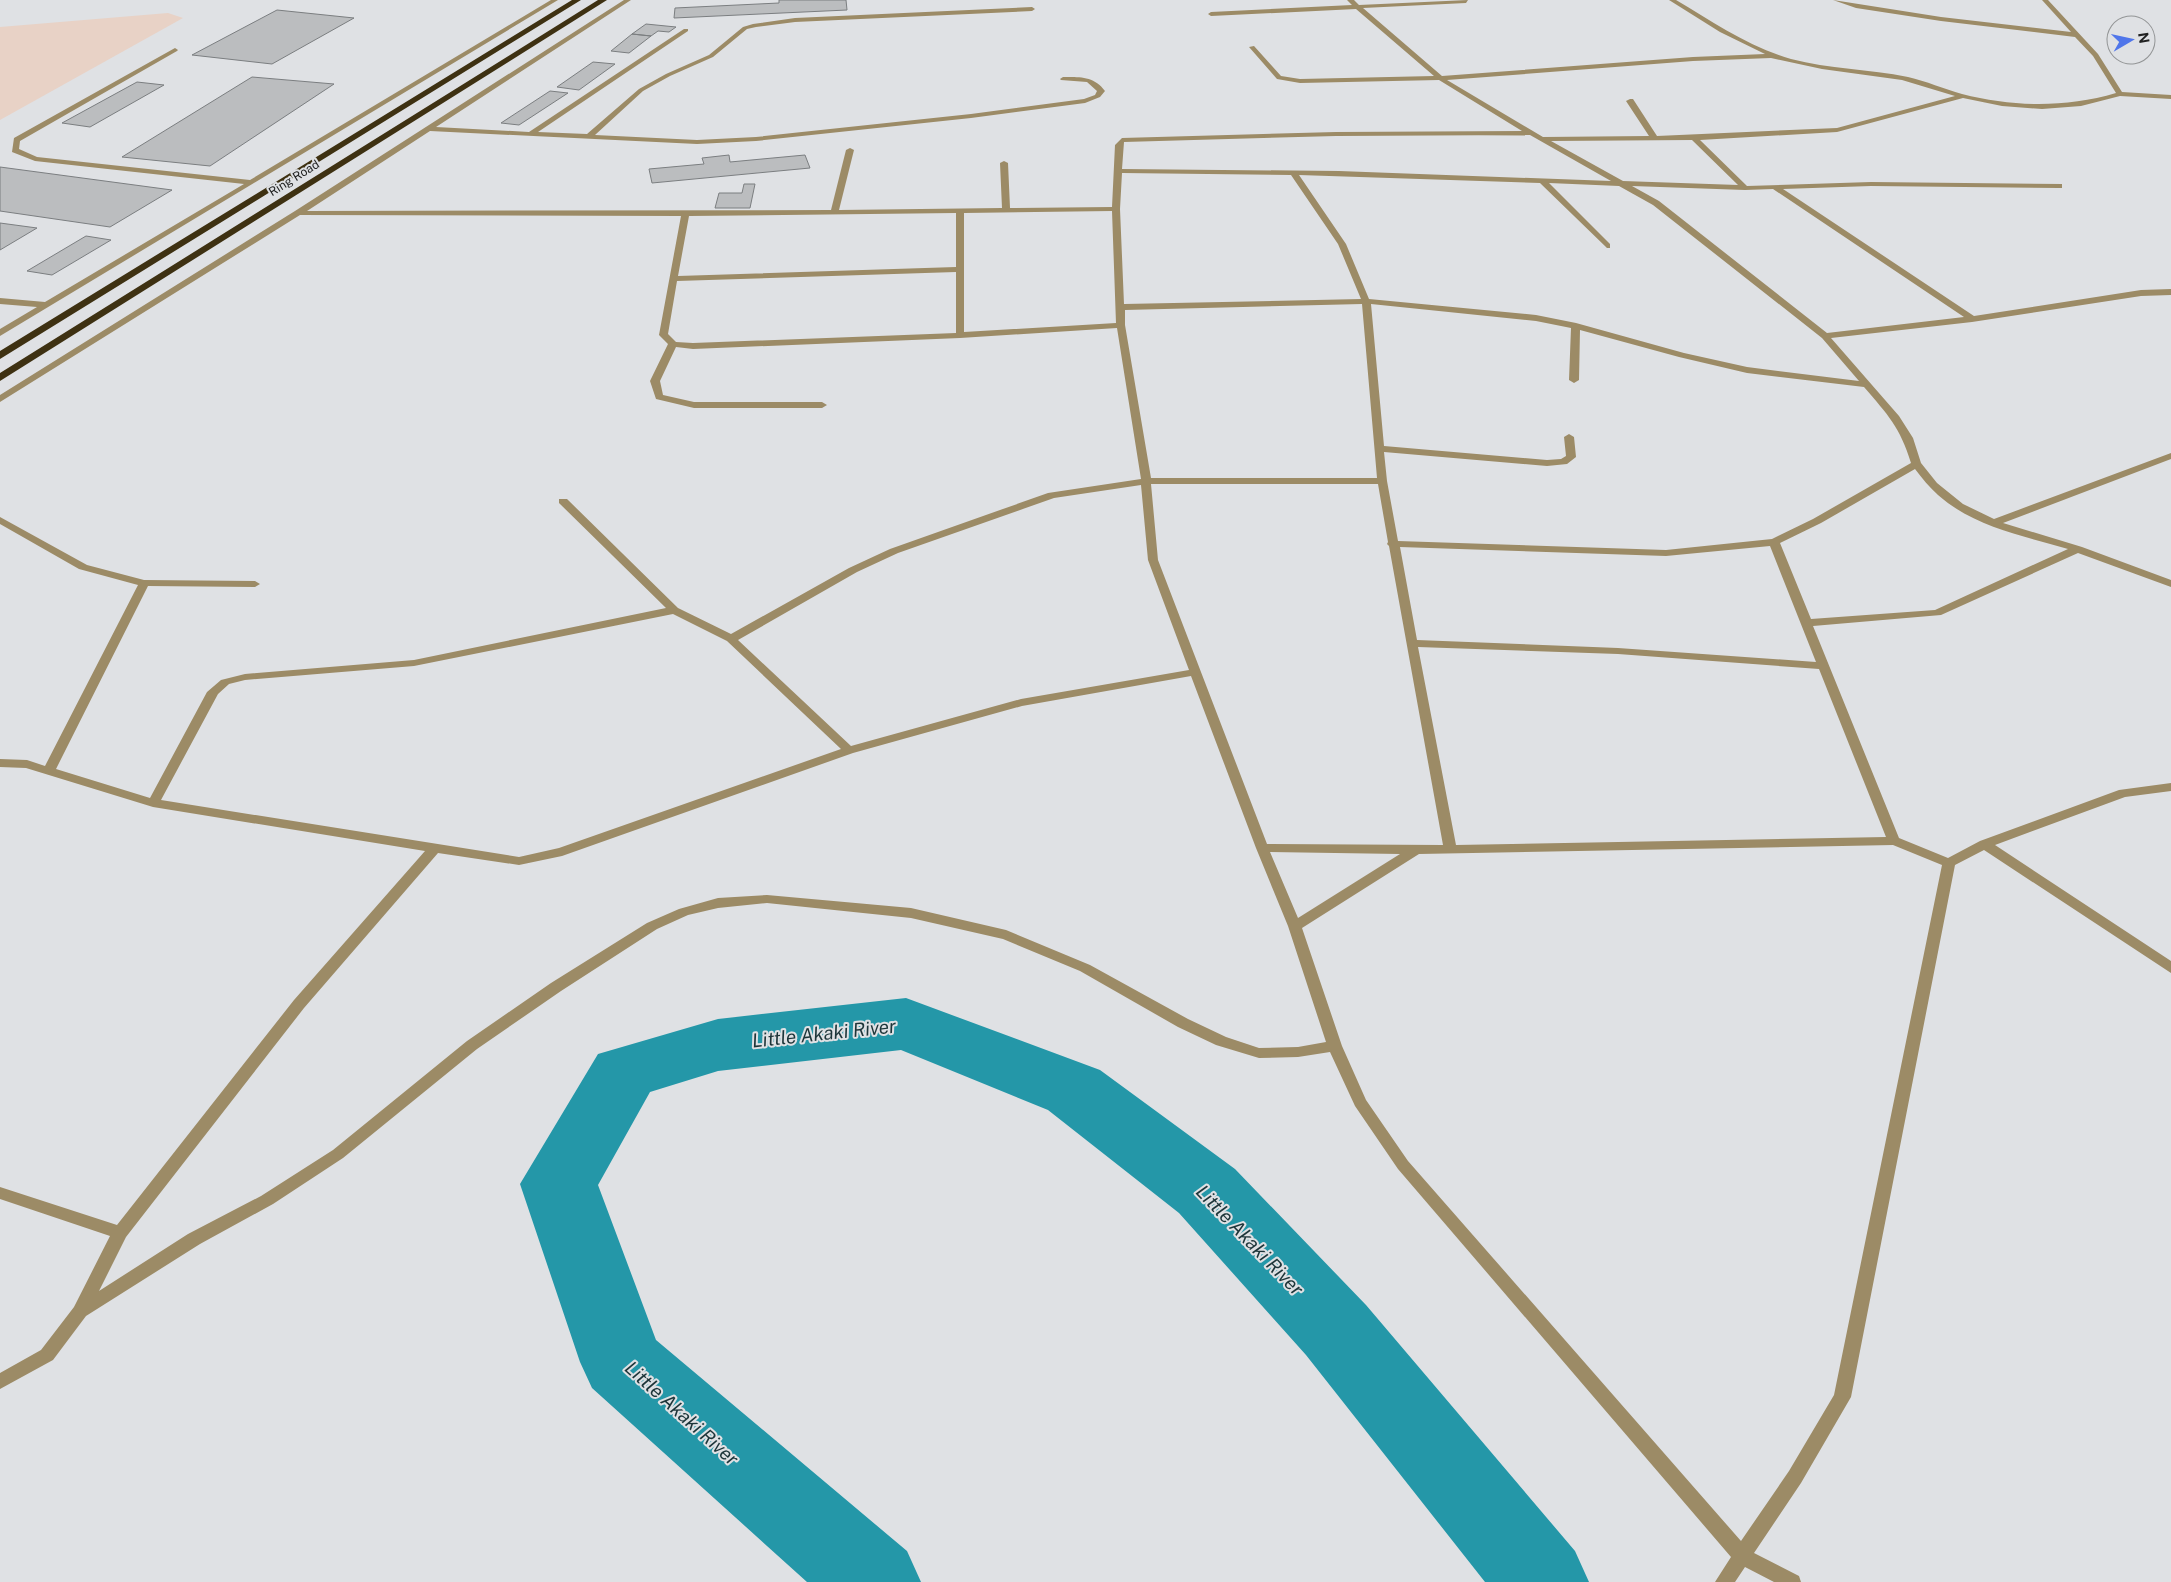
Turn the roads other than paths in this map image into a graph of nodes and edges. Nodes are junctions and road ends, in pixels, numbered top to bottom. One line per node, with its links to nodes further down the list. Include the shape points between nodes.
1 (555, 0): 35 (street)
2 (577, 0): 61 (highway, Ring Road)
3 (603, 0): 62 (highway, Ring Road)
4 (628, 0): 23 (street)
5 (1672, 0): 16 (street)
6 (1836, 0): 13 (street, via 1941,19)
7 (2045, 0): 13 (street)
8 (1466, 1): 9 (street)
9 (1354, 3): 11 (street); 17 (street)
10 (1032, 9): 26 (street, via 795,20 755,25 745,28 711,56 641,90)
11 (1211, 14)
12 (686, 30): 25 (street)
13 (2077, 35): 19 (street, via 2096,55)
14 (1252, 47): 17 (street, via 1284,80)
15 (175, 50): 35 (street, via 17,140 14,150 35,159)
16 (1774, 56): 17 (street); 20 (street, via 1823,68 1902,78)
17 (1440, 78): 24 (street)
18 (1062, 79): 26 (street, via 1093,82 1101,91 1098,96 1085,101 756,139 679,142)
19 (2120, 94): 20 (street, via 2097,102 2048,107 2001,104); 21 (street)
20 (1962, 96): 28 (street, via 1837,130)
21 (2171, 97)
22 (1630, 101): 27 (street)
23 (428, 129): 25 (street); 44 (street)
24 (1530, 133): 29 (street); 32 (street, via 1125,139 1119,145)
25 (530, 134): 26 (street)
26 (587, 138)
27 (1656, 138): 28 (street); 29 (street)
28 (1694, 138): 39 (street)
29 (1541, 139): 36 (street)
30 (850, 150): 43 (street)
31 (1004, 163): 42 (street)
32 (1118, 171): 33 (street); 40 (street)
33 (1293, 172): 34 (street); 51 (street, via 1342,244)
34 (1541, 178): 36 (street); 46 (street)
35 (251, 182): 52 (street)
36 (1619, 183): 39 (street); 59 (street, via 1656,203)
37 (2059, 186): 38 (street, via 1871,184)
38 (1776, 187): 39 (street); 54 (street)
39 (1745, 188)
40 (1116, 209): 42 (street); 53 (street)
41 (960, 210): 42 (street); 43 (street); 47 (street)
42 (1006, 210)
43 (834, 212): 45 (street)
44 (298, 213): 45 (street); 65 (street)
45 (686, 214): 48 (street)
46 (1607, 246)
47 (960, 269): 48 (street); 58 (street)
48 (674, 279): 60 (street, via 663,335)
49 (2171, 292): 54 (street, via 2141,293)
50 (0, 301): 52 (street)
51 (1366, 301): 53 (street); 56 (street, via 1536,318); 68 (street)
52 (46, 305): 57 (street)
53 (1121, 307): 55 (street)
54 (1972, 319): 59 (street)
55 (1122, 325): 58 (street); 71 (street)
56 (1576, 326): 63 (street); 64 (street, via 1747,370)
57 (0, 334)
58 (960, 335): 60 (street, via 692,346)
59 (1825, 336): 64 (street)
60 (673, 344): 66 (street, via 655,381 659,397 694,405)
61 (0, 356)
62 (0, 378)
63 (1574, 380)
64 (1869, 385): 70 (street, via 1908,438)
65 (0, 399)
66 (822, 404)
67 (1568, 437): 68 (street, via 1571,457 1563,462)
68 (1380, 449): 72 (street)
69 (2171, 456): 75 (street)
70 (1916, 464): 75 (street, via 1944,495); 76 (street)
71 (1146, 481): 72 (street); 86 (street, via 1052,495 894,551 853,570); 89 (street, via 1154,560)
72 (1382, 481): 77 (street)
73 (563, 501): 84 (street)
74 (0, 520): 81 (street, via 83,567)
75 (1993, 523): 78 (street)
76 (1774, 542): 77 (street, via 1666,553); 85 (street)
77 (1392, 544): 87 (street)
78 (2078, 549): 80 (street); 85 (street, via 1937,613)
79 (2171, 574): 80 (street)
80 (2155, 576): 83 (street)
81 (144, 583): 82 (street); 92 (street)
82 (255, 584)
83 (2171, 584)
84 (674, 610): 86 (street); 94 (street, via 414,664 245,677 225,682 213,692)
85 (1807, 624): 88 (street)
86 (731, 639): 90 (street)
87 (1412, 643): 88 (street, via 1618,651); 99 (street)
88 (1824, 666): 95 (street)
89 (1195, 672): 90 (street, via 1021,703); 98 (street)
90 (849, 750): 97 (street, via 562,852 519,861)
91 (0, 763): 92 (street, via 27,764)
92 (49, 770): 94 (street)
93 (2171, 787): 96 (street, via 2123,793)
94 (153, 803): 97 (street)
95 (1894, 841): 99 (street); 101 (street)
96 (1985, 844): 101 (street); 103 (street)
97 (435, 848): 106 (street, via 298,1004)
98 (1262, 848): 100 (street); 102 (street)
99 (1450, 849): 100 (street)
100 (1416, 850): 102 (street)
101 (1949, 863): 109 (street, via 1842,1397 1795,1478)
102 (1295, 926): 104 (street)
103 (2171, 968)
104 (1335, 1046): 107 (street, via 1298,1052 1259,1053 1221,1041 1183,1024 1085,968 1006,935 911,913 767,899 718,903 684,912 652,926 556,987 472,1045 338,1154 266,1200 194,1239); 109 (street, via 1360,1102 1403,1164)
105 (0, 1193): 106 (street)
106 (120, 1233): 107 (street)
107 (80, 1312): 108 (street, via 47,1355)
108 (0, 1382)
109 (1741, 1555): 110 (street); 111 (street)
110 (1724, 1582)
111 (1792, 1582)

